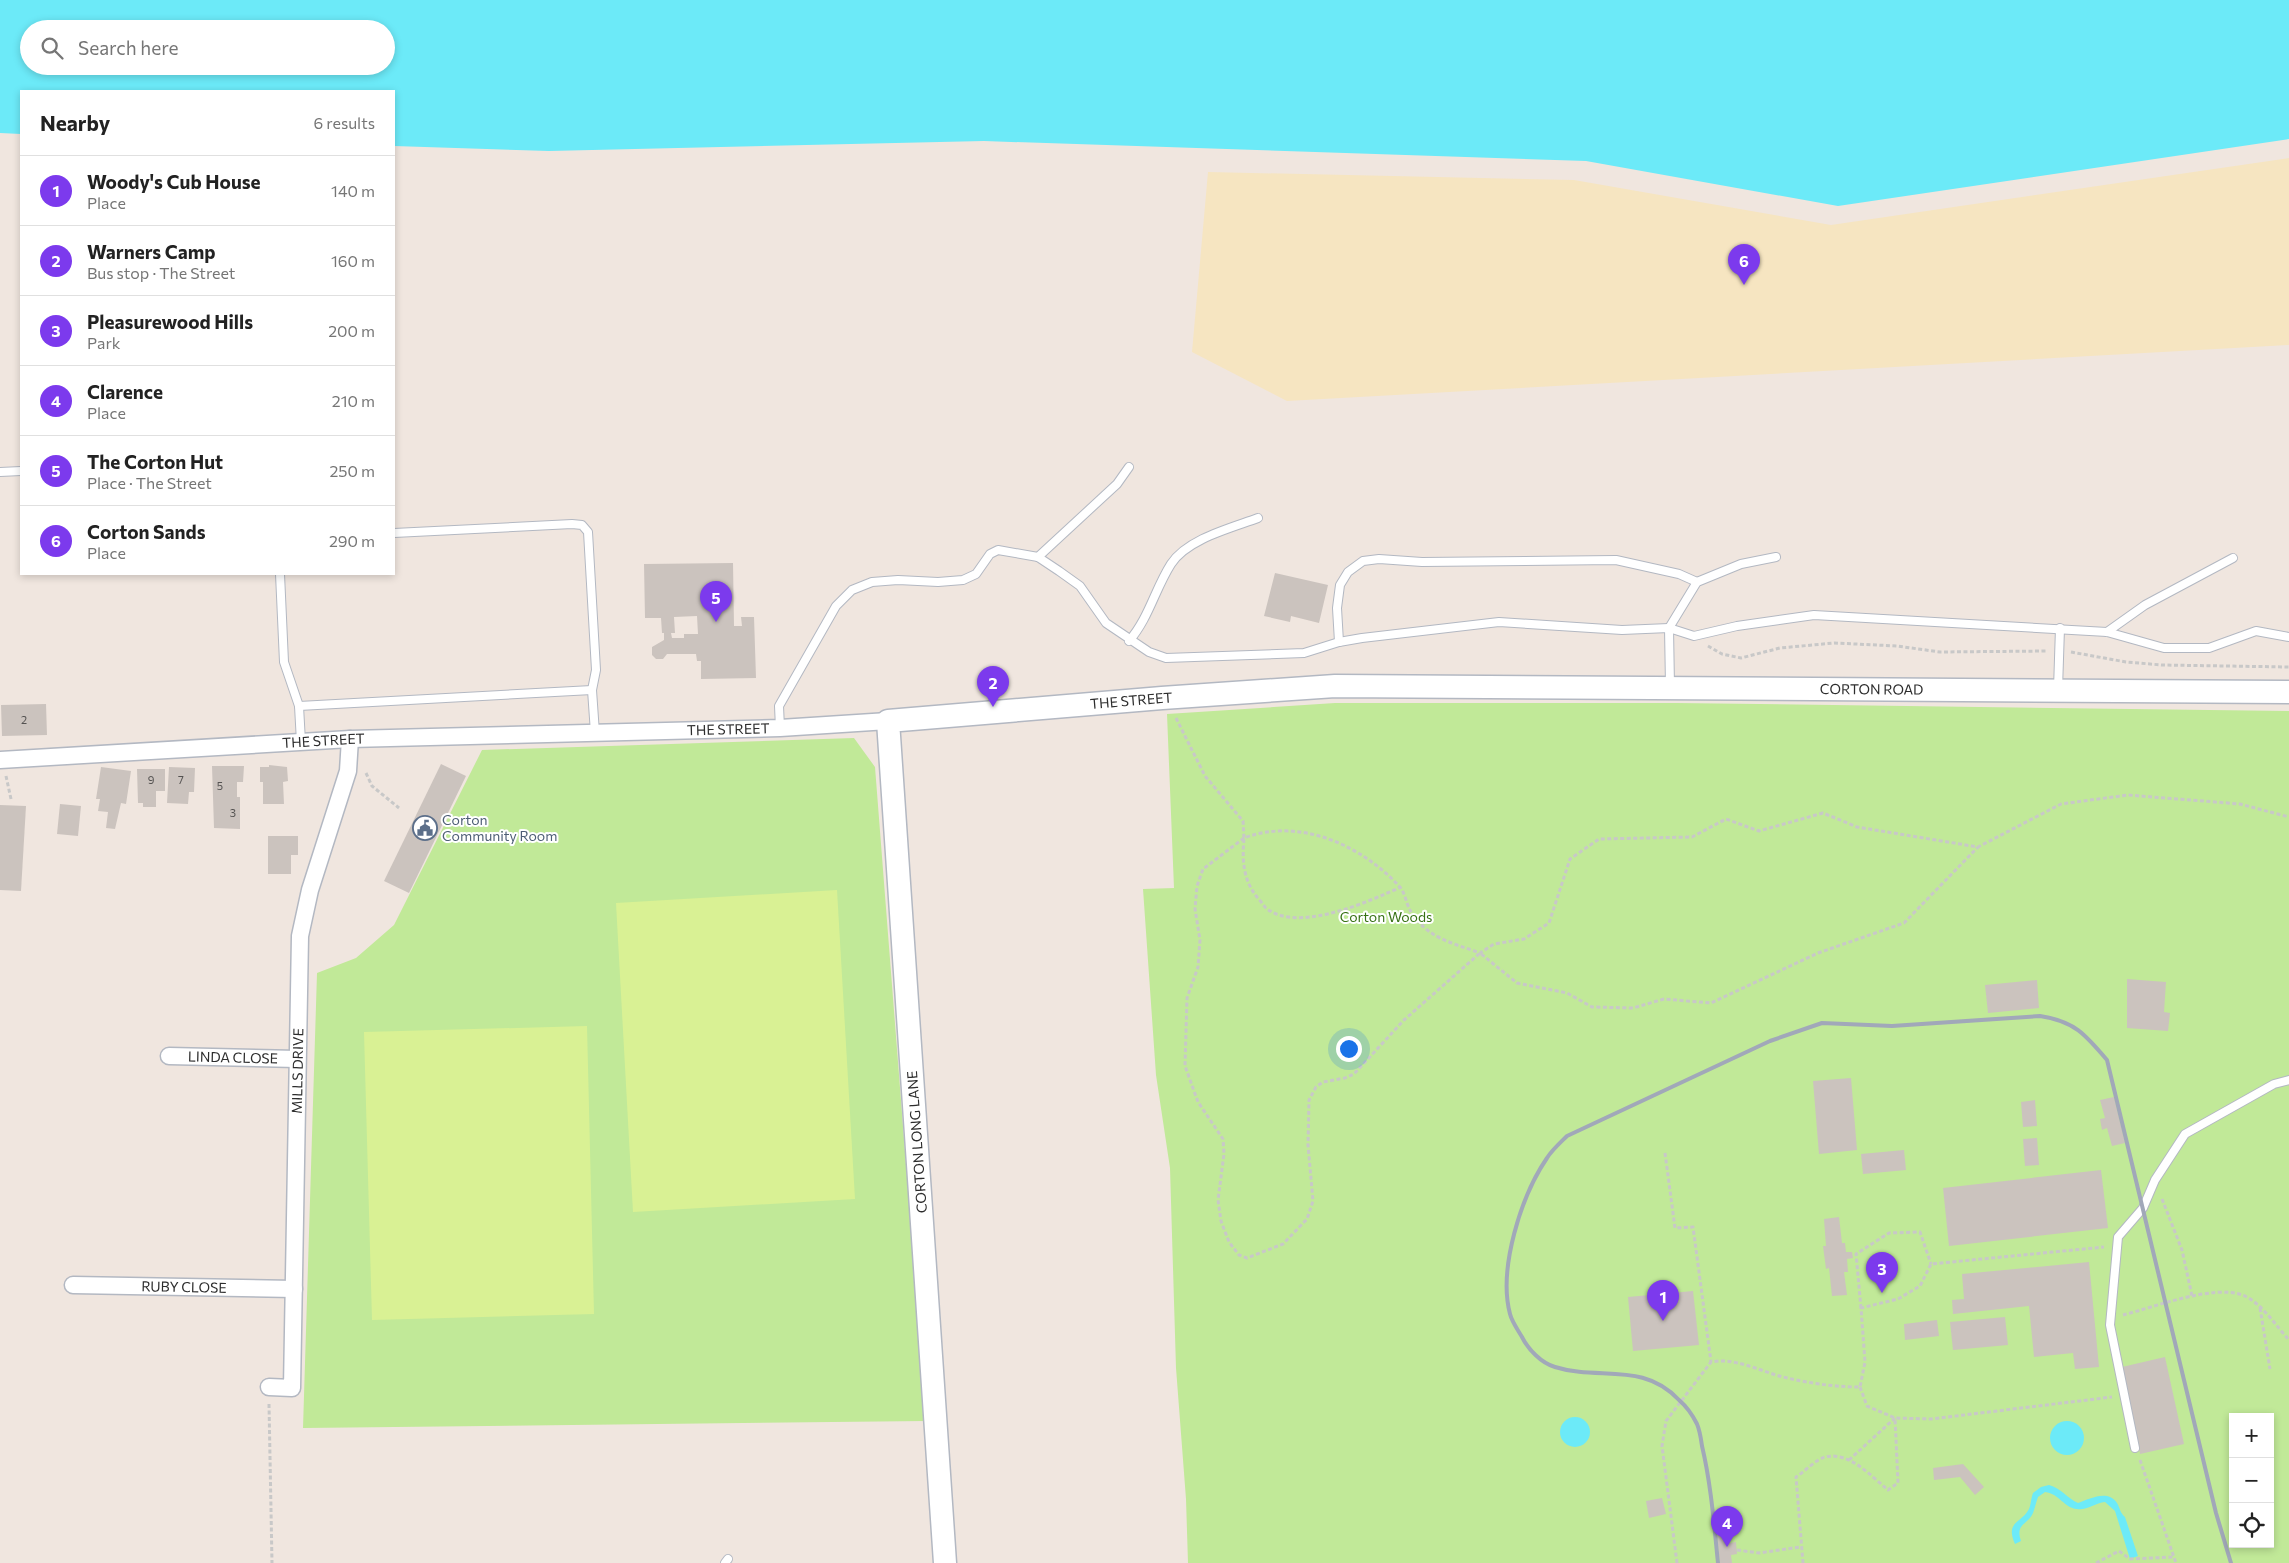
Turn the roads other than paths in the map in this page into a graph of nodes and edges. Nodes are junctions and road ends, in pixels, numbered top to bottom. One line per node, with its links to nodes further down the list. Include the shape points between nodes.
1 (1129, 467): 6 (lane, via 1117,484)
2 (20, 471): 3 (lane)
3 (0, 472)
4 (1258, 518): 15 (lane, via 1197,541 1172,562 1141,626)
5 (395, 533): 19 (lane, via 582,525 588,532 596,670)
6 (1038, 557): 15 (lane, via 1080,586 1106,623); 24 (lane, via 998,550 990,554 976,574 963,580 872,582 852,590 836,606 778,706)
7 (1776, 557): 10 (lane, via 1741,564)
8 (2233, 558): 13 (lane, via 2145,605)
9 (280, 575): 22 (lane, via 284,662)
10 (1697, 582): 11 (lane); 16 (lane, via 1679,574 1616,560 1363,561 1348,572 1340,585 1337,608)
11 (1669, 628): 12 (lane, via 1694,636 1736,626 1814,615); 16 (lane, via 1622,630 1499,622); 18 (lane)
12 (2060, 628): 13 (lane); 20 (lane)
13 (2107, 632): 14 (lane, via 2164,648 2209,648 2256,631)
14 (2289, 637)
15 (1129, 641): 16 (lane, via 1166,658 1304,653)
16 (1339, 642)
17 (1454, 686): 18 (main road, CORTON ROAD); 23 (main road, THE STREET, via 1335,686)
18 (1670, 688): 20 (main road, CORTON ROAD)
19 (592, 690): 22 (lane); 25 (lane)
20 (2058, 690): 21 (main road, CORTON ROAD)
21 (2289, 692)
22 (299, 706): 27 (lane)
23 (888, 721): 24 (street, THE STREET); 36 (main road, CORTON LONG LANE)
24 (780, 728): 25 (street, THE STREET)
25 (595, 733): 26 (street, THE STREET)
26 (350, 739): 27 (street, THE STREET); 30 (street, MILLS DRIVE, via 348,771 310,890 300,936)
27 (301, 742): 28 (street, THE STREET)
28 (2, 766)
29 (169, 1056): 30 (street, LINDA CLOSE)
30 (297, 1060): 33 (street, MILLS DRIVE)
31 (2289, 1080): 35 (lane, via 2274,1084 2185,1134 2155,1180 2143,1208 2118,1237 2110,1325)
32 (73, 1285): 33 (street, RUBY CLOSE)
33 (294, 1289): 34 (street, MILLS DRIVE, via 292,1388)
34 (269, 1388)
35 (2135, 1448)
36 (945, 1563)

